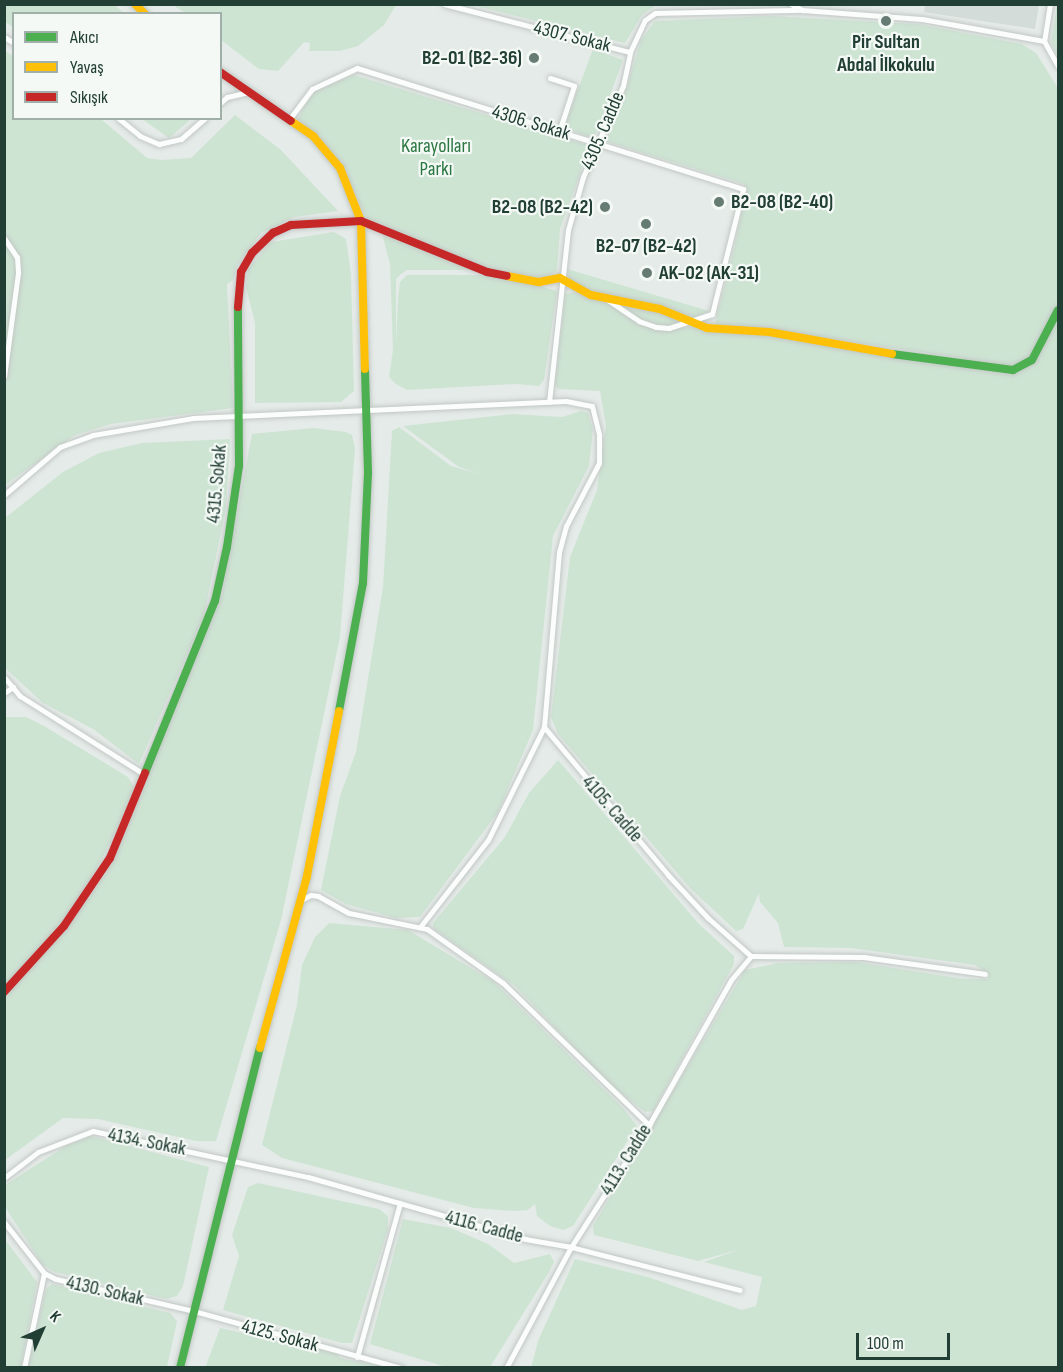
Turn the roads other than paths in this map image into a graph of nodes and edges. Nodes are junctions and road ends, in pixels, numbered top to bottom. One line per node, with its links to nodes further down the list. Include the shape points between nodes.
1 (444, 4): 6 (street, 4307. Sokak)
2 (791, 4): 4 (street)
3 (1050, 4): 5 (street)
4 (802, 10): 5 (street, 4305. Cadde, via 922,19); 6 (street, 4305. Cadde, via 655,13 638,30)
5 (1044, 40): 7 (street)
6 (630, 52): 16 (street, 4305. Cadde, via 623,86)
7 (1059, 66)
8 (222, 73): 10 (street)
9 (550, 78): 15 (street, via 574,86)
10 (248, 92): 11 (street); 12 (street)
11 (222, 101)
12 (291, 117): 15 (street, 4306. Sokak, via 312,89 357,68); 17 (street, via 340,168)
13 (120, 120): 14 (street, via 140,136 159,144 181,139)
14 (203, 120)
15 (559, 132): 16 (street, 4306. Sokak)
16 (598, 143): 19 (street, 4305. Cadde, via 568,230); 22 (street, 4306. Sokak, via 739,185 743,196 718,301 712,314)
17 (361, 221): 19 (street, 4315. Sokak, via 487,272 539,282); 25 (street); 26 (street, 4315. Sokak, via 291,225 273,233 252,253 241,272 237,316)
18 (4, 238): 23 (street, via 17,257 18,273)
19 (560, 278): 20 (street, via 577,290); 24 (street, 4305. Cadde)
20 (602, 297): 22 (street); 22 (street, via 639,321 656,327)
21 (1059, 310): 22 (street, via 1032,360 1012,370 832,346 769,332 716,330)
22 (695, 322)
23 (4, 376)
24 (549, 402): 25 (street); 31 (street, via 592,406 599,435 599,463 567,526 559,552)
25 (365, 408): 26 (street); 33 (street, via 368,472 363,583)
26 (238, 414): 27 (street, via 93,435 60,447); 32 (street, 4315. Sokak, via 238,466 215,601)
27 (4, 495)
28 (4, 677): 29 (street)
29 (13, 687): 30 (street); 32 (street, via 20,696)
30 (4, 693)
31 (544, 727): 34 (street, via 488,840); 35 (street, 4105. Cadde, via 668,875)
32 (144, 774): 37 (street, 4315. Sokak, via 110,858 93,887 43,952)
33 (300, 901): 34 (street, via 318,896 349,913); 39 (street)
34 (420, 927): 38 (street, via 503,984)
35 (751, 956): 36 (street, via 864,957); 38 (street, 4113. Cadde, via 730,980)
36 (985, 974)
37 (4, 992)
38 (649, 1125): 43 (street, 4113. Cadde)
39 (230, 1159): 40 (street, 4134. Sokak, via 93,1131 38,1152); 41 (street, 4116. Cadde); 46 (street)
40 (4, 1178)
41 (400, 1203): 43 (street, 4116. Cadde, via 525,1239); 47 (street)
42 (4, 1222): 44 (street, 4130. Sokak)
43 (571, 1247): 45 (street, 4116. Cadde); 51 (street, 4113. Cadde)
44 (44, 1273): 46 (street, 4130. Sokak, via 85,1287); 48 (street)
45 (740, 1290)
46 (194, 1311): 47 (street, 4125. Sokak); 49 (street)
47 (357, 1356): 50 (street, 4125. Sokak)
48 (24, 1368)
49 (180, 1368)
50 (401, 1368)
51 (506, 1368)

